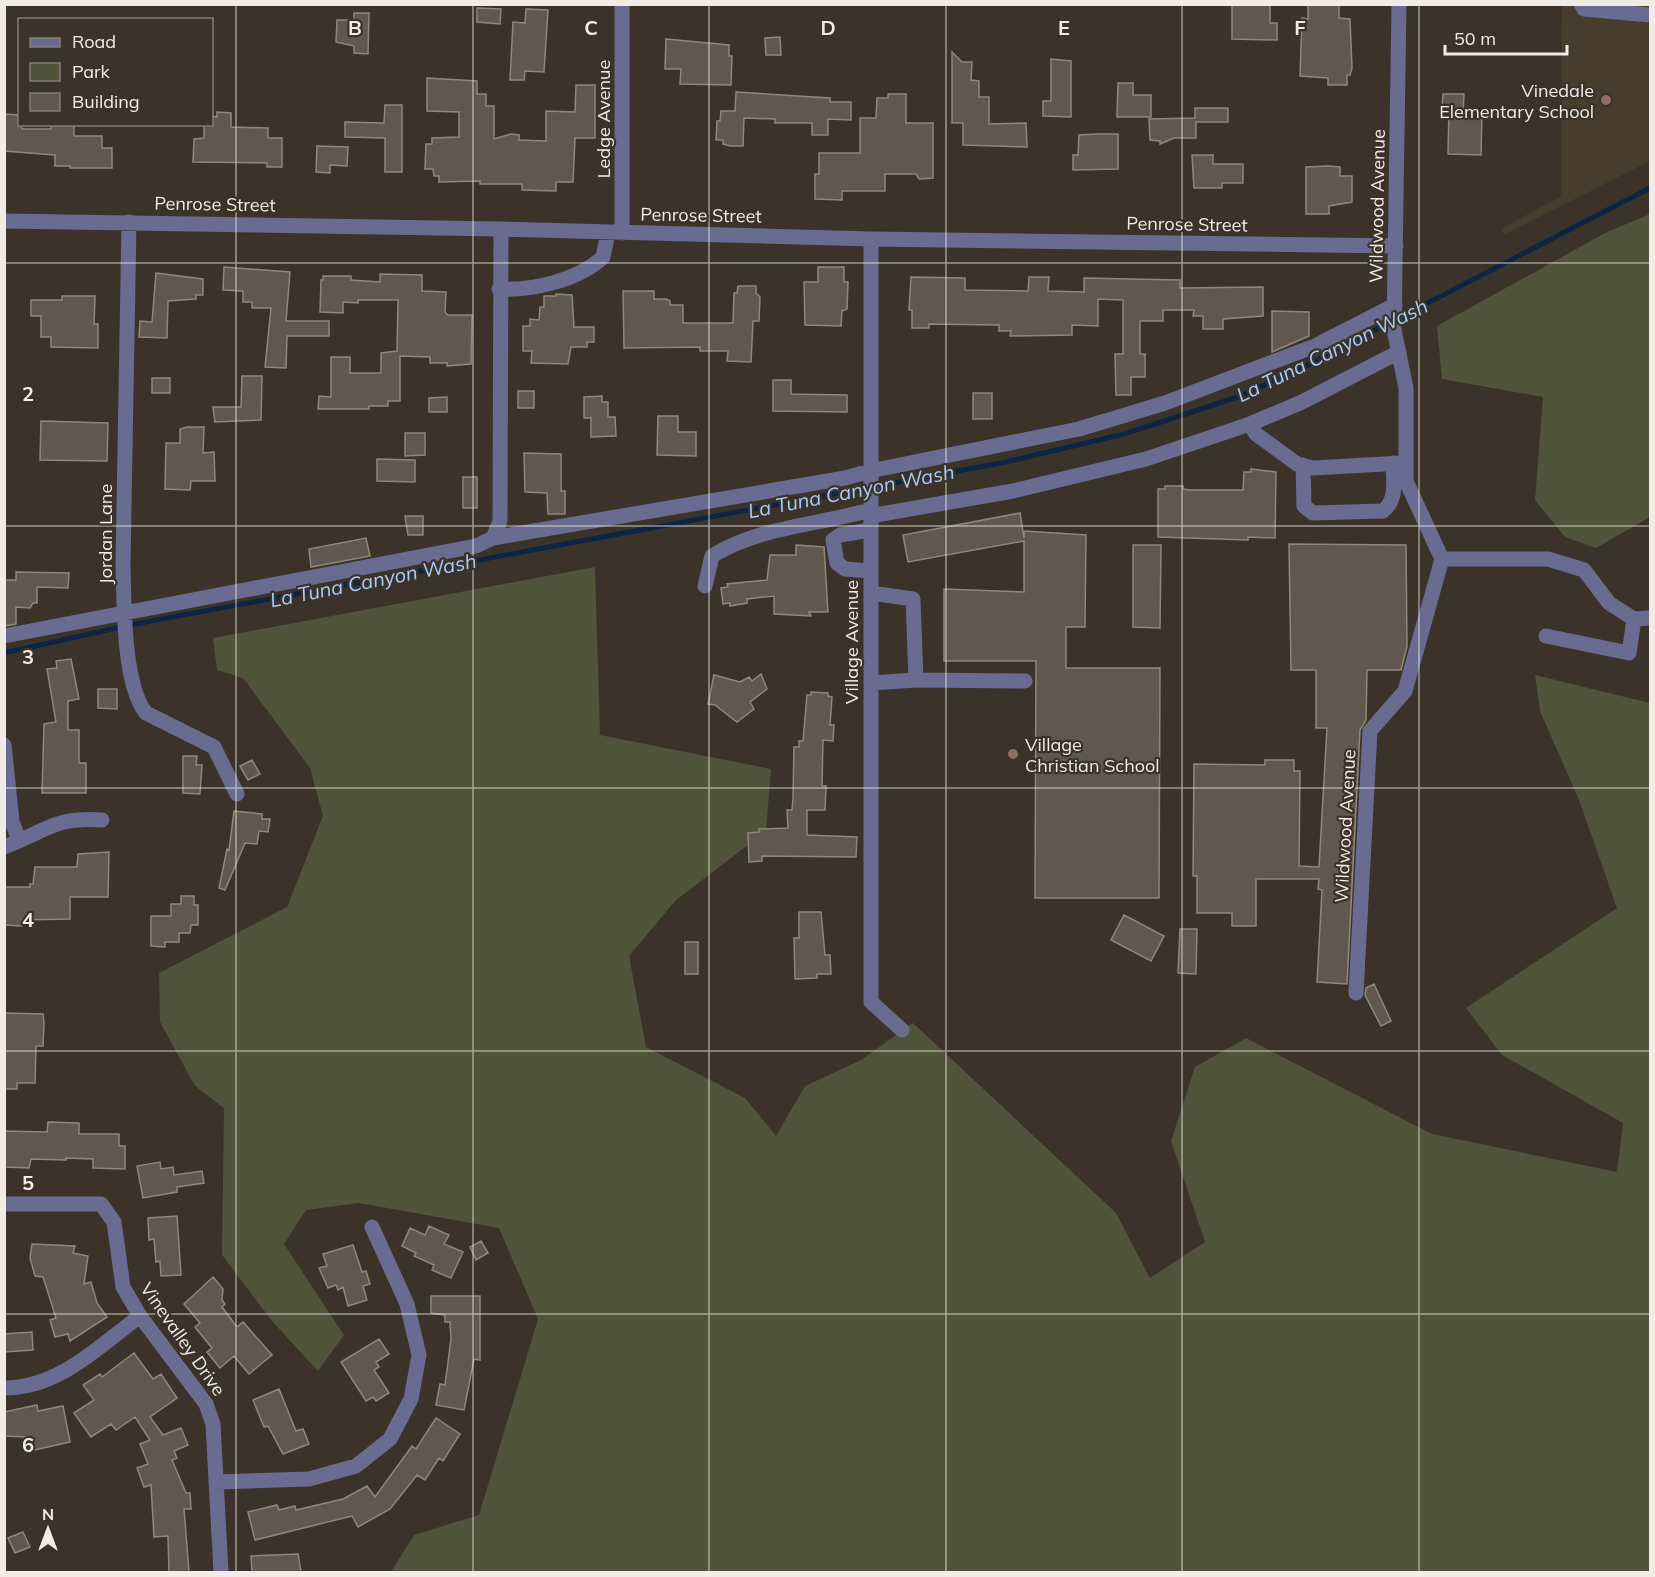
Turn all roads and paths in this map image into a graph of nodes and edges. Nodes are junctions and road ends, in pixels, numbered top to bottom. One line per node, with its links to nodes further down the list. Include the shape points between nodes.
1 (622, 4): 8 (street, Ledge Avenue)
2 (1399, 4): 10 (street, Wildwood Avenue)
3 (1581, 4): 4 (street, via 1584,9)
4 (1650, 15)
5 (4, 221): 6 (street, Penrose Street)
6 (129, 222): 7 (street, Penrose Street); 24 (street, Jordan Lane)
7 (501, 229): 8 (street, Penrose Street); 11 (street)
8 (615, 233): 9 (street, Penrose Street); 11 (street, Ledge Avenue, via 603,257 585,270 525,289)
9 (871, 239): 10 (street, Penrose Street); 17 (street, Village Avenue)
10 (1396, 246): 12 (street, Wildwood Avenue)
11 (499, 289): 19 (street, via 500,521)
12 (1395, 308): 13 (street, Wildwood Avenue); 17 (street, via 1316,346 1165,403 1079,429)
13 (1399, 352): 14 (street); 15 (street, Wildwood Avenue, via 1406,388)
14 (1250, 424): 16 (street, via 1256,434); 18 (street, via 1146,459)
15 (1399, 463): 16 (street, via 1313,468); 16 (street, via 1391,505 1383,511 1362,512 1312,513 1304,506); 20 (street, Wildwood Avenue)
16 (1303, 465)
17 (870, 481): 18 (street, Village Avenue); 19 (street, via 845,478)
18 (870, 519): 21 (street, Village Avenue); 21 (street, via 833,540 837,563 845,568); 22 (street, via 756,536 729,546 712,556)
19 (493, 538): 24 (street, via 476,546)
20 (1442, 559): 26 (street, via 1548,559 1584,570 1609,603); 36 (street, Wildwood Avenue, via 1405,691 1370,731)
21 (871, 571): 23 (street, Village Avenue)
22 (705, 586)
23 (871, 593): 29 (street, via 913,599); 31 (street, Village Avenue)
24 (125, 615): 27 (street); 33 (street, Jordan Lane, via 138,704 146,713 214,747)
25 (1650, 618): 26 (street)
26 (1634, 619): 28 (street, via 1629,653)
27 (4, 636)
28 (1546, 636)
29 (915, 680): 30 (street); 31 (street)
30 (1025, 681)
31 (871, 683): 37 (street, Village Avenue, via 871,1002)
32 (4, 745): 35 (street)
33 (237, 794)
34 (102, 820): 35 (street, via 54,823)
35 (12, 844)
36 (1356, 993)
37 (902, 1030)
38 (4, 1204): 40 (street, Vinevalley Drive, via 101,1204 114,1222 123,1287)
39 (372, 1227): 42 (street, via 407,1304 419,1355 411,1399 390,1438 356,1466 309,1479)
40 (140, 1316): 41 (street, via 55,1378 25,1388); 42 (street, Vinevalley Drive, via 206,1404 213,1424)
41 (4, 1388)
42 (216, 1482): 43 (street, Vinevalley Drive)
43 (221, 1572)

